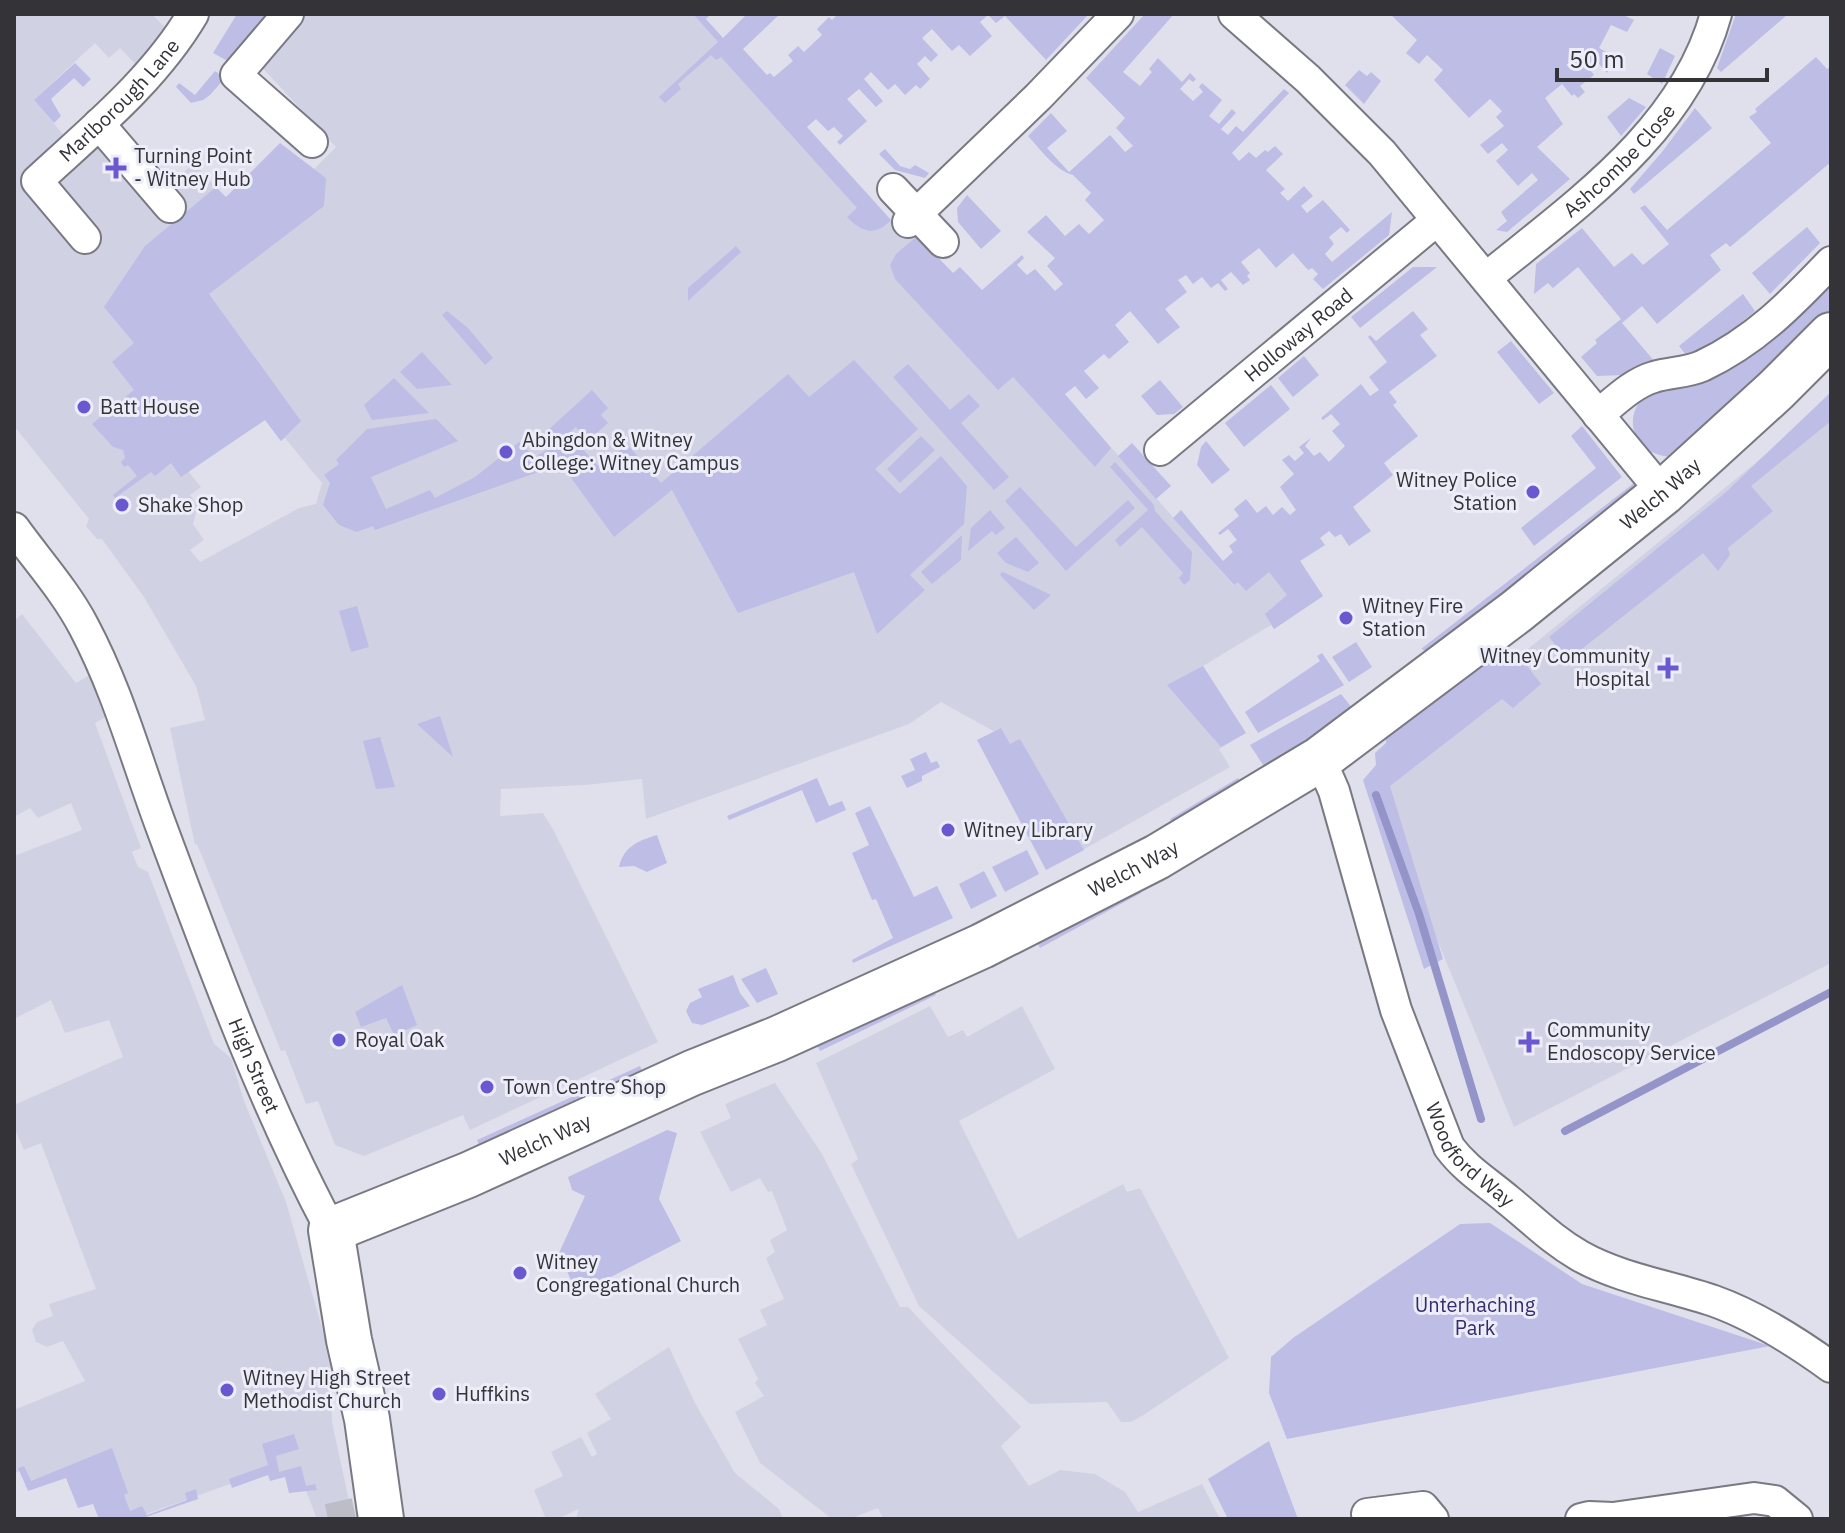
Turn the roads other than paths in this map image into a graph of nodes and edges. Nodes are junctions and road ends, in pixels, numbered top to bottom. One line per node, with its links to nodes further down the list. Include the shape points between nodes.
1 (193, 14): 6 (street, Marlborough Lane, via 135,89)
2 (288, 14): 7 (street, via 236,75)
3 (1118, 14): 10 (street)
4 (1234, 14): 11 (street, via 1338,107)
5 (1716, 14): 15 (street, Ashcombe Close, via 1690,79 1659,123 1587,194)
6 (99, 124): 9 (street); 12 (street, Marlborough Lane, via 37,181)
7 (312, 142)
8 (893, 189): 10 (street)
9 (170, 207)
10 (912, 218): 13 (street)
11 (1437, 220): 15 (street); 18 (street, Holloway Road)
12 (85, 238)
13 (943, 242)
14 (1831, 262): 17 (street, via 1785,311 1749,337 1703,365 1644,381)
15 (1486, 278): 17 (street)
16 (1831, 335): 19 (street, Welch Way)
17 (1598, 415): 19 (street)
18 (1161, 450)
19 (1663, 493): 21 (street, Welch Way)
20 (14, 528): 22 (street, High Street, via 83,625 116,694 251,1060)
21 (1320, 759): 22 (street, Welch Way, via 1157,857 982,946 468,1175); 23 (street, Woodford Way, via 1334,791 1396,1010 1449,1147 1468,1171 1583,1258 1716,1302 1766,1325)
22 (331, 1230): 24 (street, High Street, via 367,1419)
23 (1831, 1367)
24 (372, 1513)
25 (1367, 1514): 26 (street, via 1423,1507)
26 (1433, 1519)
27 (1581, 1519): 28 (street)
28 (1613, 1519): 29 (street, via 1754,1498 1775,1501)
29 (1797, 1519)

